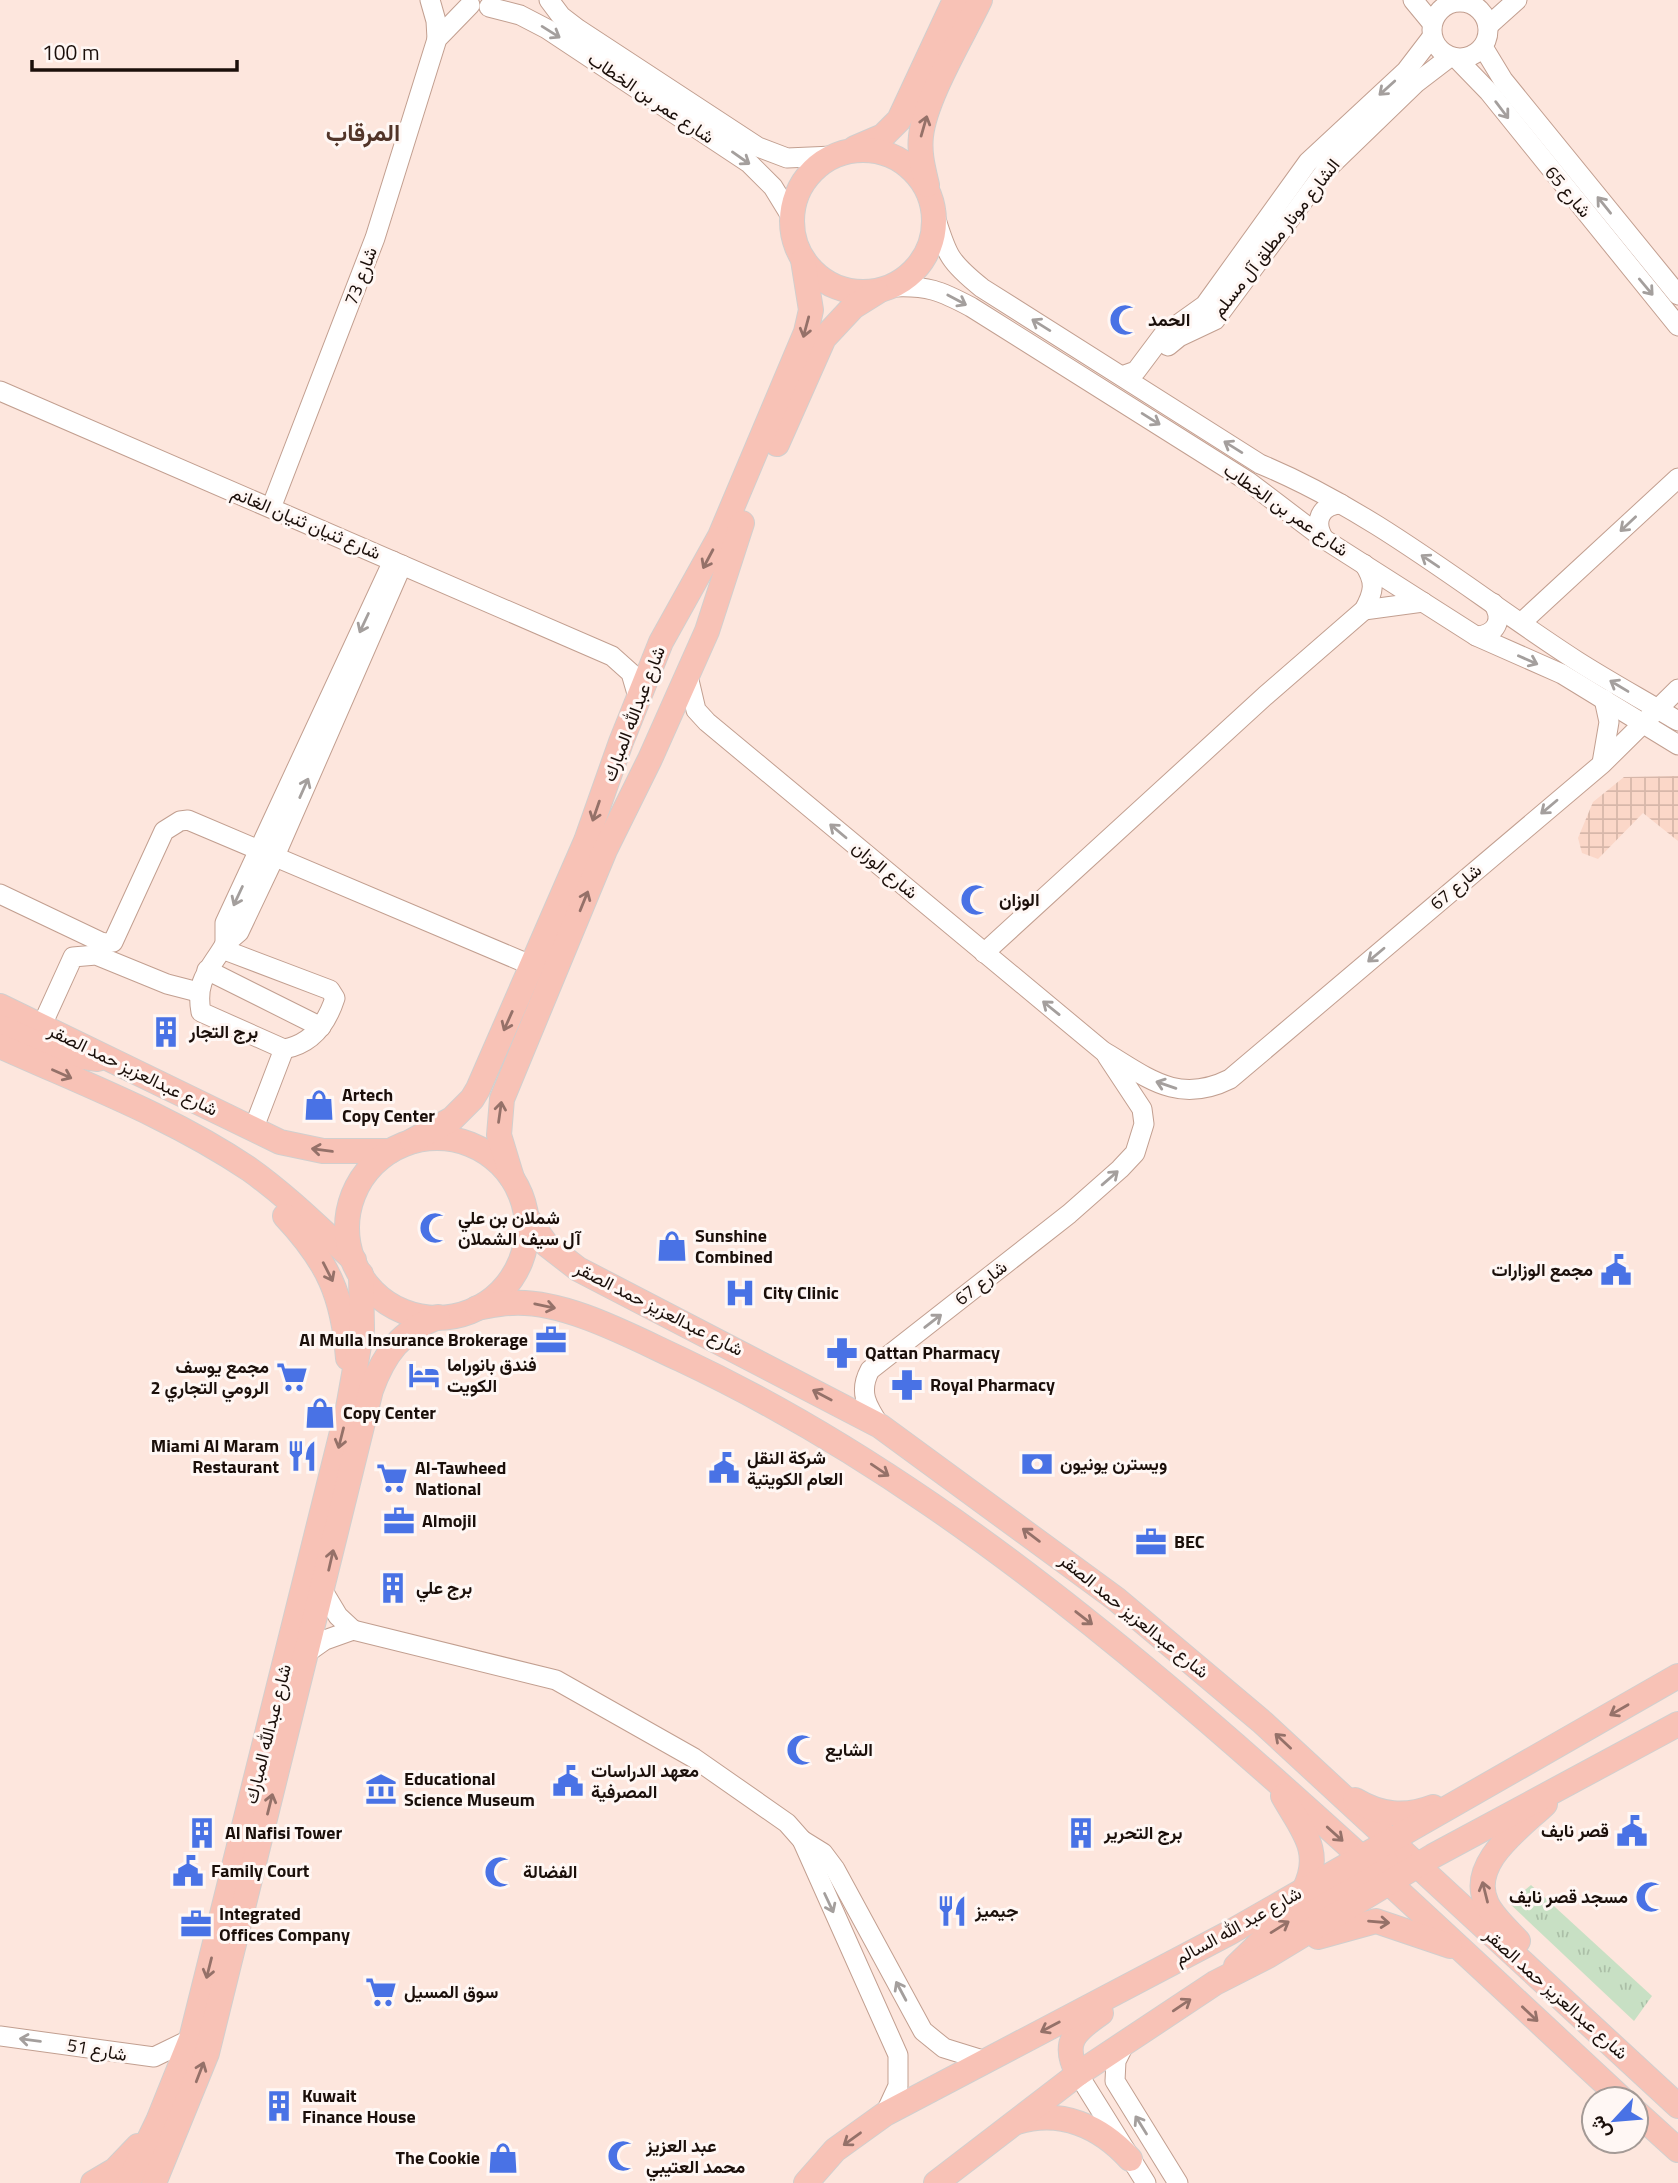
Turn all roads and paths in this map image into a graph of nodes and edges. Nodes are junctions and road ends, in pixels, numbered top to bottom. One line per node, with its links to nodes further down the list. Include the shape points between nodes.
1 (430, 0): 12 (street, شارع 73)
2 (549, 0): 15 (street, شارع عمر بن الخطاب, via 578,29 758,147 787,158)
3 (955, 0): 15 (main road, via 899,120 883,136)
4 (980, 0): 16 (main road, one-way to 4, via 920,155 921,133 934,95)
5 (1413, 0): 11 (street)
6 (1517, 0): 10 (street)
7 (1445, 2): 9 (street); 11 (street)
8 (480, 3): 12 (street, شارع 73); 17 (street, شارع عمر بن الخطاب, one-way to 17, via 547,29 749,163 773,187)
9 (1481, 3): 10 (street)
10 (1488, 26): 13 (street)
11 (1432, 30): 14 (street, via 1439,49); 22 (street, الشارع مونار مطلق آل مسلم, one-way to 22, via 1413,64 1308,162 1205,305 1163,335 1136,371)
12 (437, 39): 27 (street, شارع 73, via 375,238)
13 (1483, 47): 14 (street, via 1472,56); 20 (street, شارع 65, one-way to 13, via 1503,80)
14 (1454, 58): 21 (street, شارع 65, one-way to 21, via 1489,92); 24 (street, الشارع مونار مطلق آل مسلم, via 1416,83 1326,170 1221,313 1163,351 1146,377)
15 (839, 154): 16 (main road, via 871,150 894,157 915,172); 17 (main road, via 804,180)
16 (931, 202): 19 (main road, via 933,236 925,257 911,274); 22 (street, شارع عمر بن الخطاب, one-way to 16, via 982,288 955,266 944,247)
17 (792, 218): 18 (main road)
18 (803, 260): 19 (main road, via 835,287 856,293); 33 (main road, شارع عبدالله المبارك, one-way to 33, via 811,310 806,332 720,536)
19 (884, 289): 28 (street, شارع عمر بن الخطاب, one-way to 28, via 920,286 939,290 971,307 1249,482); 35 (main road, شارع عبدالله المبارك, via 853,307 824,338 733,543)
20 (1678, 296)
21 (1678, 326)
22 (1122, 376): 24 (street, شارع عمر بن الخطاب)
23 (0, 391): 27 (street, شارع ثنيان ثنيان الغانم)
24 (1147, 393): 26 (street, شارع عمر بن الخطاب, one-way to 24, via 1260,464)
25 (1678, 478): 36 (street, one-way to 36)
26 (1341, 504): 28 (street, via 1320,515); 32 (street, شارع عمر بن الخطاب, one-way to 26)
27 (271, 508): 29 (street, شارع ثنيان ثنيان الغانم)
28 (1324, 539): 30 (street, شارع عمر بن الخطاب)
29 (397, 563): 39 (street, شارع ثنيان ثنيان الغانم); 50 (street)
30 (1364, 563): 31 (street, شارع عمر بن الخطاب); 34 (street, via 1374,583)
31 (1423, 601): 34 (street); 37 (street, شارع عمر بن الخطاب)
32 (1493, 603): 36 (street, شارع عمر بن الخطاب); 37 (street, via 1497,626)
33 (679, 606): 35 (main road, via 696,602); 38 (main road, شارع عبدالله المبارك)
34 (1364, 610): 53 (street)
35 (711, 620): 40 (main road, شارع عبدالله المبارك)
36 (1522, 622): 44 (street, شارع عمر بن الخطاب, one-way to 36, via 1576,660)
37 (1476, 636): 43 (street, شارع عمر بن الخطاب, one-way to 43, via 1562,674)
38 (662, 642): 39 (street, via 638,657); 42 (main road, شارع عبدالله المبارك)
39 (612, 656): 42 (street, via 631,673)
40 (688, 676): 49 (main road, شارع عبدالله المبارك); 53 (street, شارع الوزان, one-way to 40, via 707,722 696,710)
41 (1678, 689): 44 (street, شارع 67)
42 (638, 697): 48 (main road, شارع عبدالله المبارك)
43 (1604, 699): 45 (street, شارع عمر بن الخطاب); 47 (street, via 1609,722)
44 (1671, 715): 45 (street, شارع 67)
45 (1649, 727): 46 (street, شارع عمر بن الخطاب); 47 (street, شارع 67)
46 (1678, 745)
47 (1602, 764): 65 (street, شارع 67, one-way to 65)
48 (612, 765): 49 (main road, via 623,779); 54 (main road, شارع عبدالله المبارك, one-way to 54, via 586,841)
49 (641, 777): 70 (main road, شارع عبدالله المبارك, one-way to 49, via 499,1135 502,1099 605,850)
50 (267, 853): 51 (street, via 197,822 171,825 160,839 113,942 103,943); 52 (street, via 225,923); 54 (street)
51 (0, 894)
52 (223, 946): 55 (street); 60 (street, via 333,992 328,1020)
53 (984, 953): 63 (street, شارع الوزان, one-way to 53)
54 (533, 966): 68 (main road, شارع عبدالله المبارك, one-way to 68, via 472,1099 452,1119)
55 (207, 970): 56 (street); 60 (street)
56 (198, 992): 58 (street, via 96,955 73,957); 62 (street, via 201,1012)
57 (0, 1006): 58 (main road, شارع عبدالعزيز حمد الصقر)
58 (42, 1025): 64 (main road, شارع عبدالعزيز حمد الصقر)
59 (0, 1027): 64 (main road, via 61,1054)
60 (321, 1027): 62 (street, via 299,1046)
61 (0, 1046): 67 (main road, شارع عبدالعزيز حمد الصقر, one-way to 67)
62 (284, 1049): 66 (street)
63 (1103, 1051): 65 (street, شارع الوزان, one-way to 63, via 1208,1090 1164,1087); 69 (street, شارع الوزان, via 1142,1109 1144,1124)
64 (113, 1059): 66 (main road, شارع عبدالعزيز حمد الصقر)
65 (1230, 1079)
66 (253, 1130): 68 (main road, شارع عبدالعزيز حمد الصقر, one-way to 66, via 323,1151)
67 (196, 1137): 72 (main road, شارع عبدالعزيز حمد الصقر, via 283,1195); 75 (main road, one-way to 75, via 280,1211 326,1267 337,1290 345,1328)
68 (401, 1146): 70 (main road, via 439,1138 461,1141 495,1159); 72 (main road, via 370,1168 353,1198 348,1223)
69 (1135, 1153): 76 (street, شارع 67, one-way to 69, via 864,1397 863,1383 870,1370 1069,1214)
70 (512, 1178): 71 (main road)
71 (526, 1216): 73 (main road, via 526,1244 513,1275 498,1294); 76 (main road, شارع عبدالعزيز حمد الصقر, one-way to 71, via 578,1269 547,1245)
72 (357, 1267): 74 (main road, via 389,1303 410,1313); 75 (main road, شارع عبدالله المبارك, via 362,1329)
73 (477, 1308): 74 (main road); 83 (main road, شارع عبدالعزيز حمد الصقر, one-way to 83, via 514,1302 577,1315 713,1375 848,1449 997,1549)
74 (438, 1317): 77 (main road, شارع عبدالله المبارك, one-way to 74, via 380,1367 403,1335)
75 (348, 1408): 100 (main road, شارع عبدالله المبارك, one-way to 100)
76 (880, 1426): 86 (main road, شارع عبدالعزيز حمد الصقر, one-way to 76, via 1133,1612)
77 (323, 1591): 78 (street); 79 (main road, شارع عبدالله المبارك)
78 (353, 1630): 79 (street); 87 (street, via 556,1679 694,1758 787,1823)
79 (308, 1652): 110 (main road, شارع عبدالله المبارك, one-way to 79, via 208,2053)
80 (1678, 1676): 82 (main road, شارع عبد الله السالم, one-way to 82)
81 (1678, 1724): 85 (main road, شارع عبد الله السالم)
82 (1572, 1737): 84 (main road, شارع عبد الله السالم); 88 (main road, via 1530,1776)
83 (1273, 1777): 89 (main road, شارع عبدالعزيز حمد الصقر, one-way to 89); 90 (main road, via 1313,1853 1314,1867)
84 (1495, 1781): 86 (main road, via 1433,1808 1404,1814 1378,1811); 88 (main road, شارع عبد الله السالم)
85 (1565, 1783): 88 (main road, شارع عبد الله السالم); 97 (main road, one-way to 85, via 1491,1910 1481,1882 1495,1854)
86 (1333, 1788): 88 (main road, شارع عبدالعزيز حمد الصقر)
87 (802, 1840): 96 (street, one-way to 87, via 835,1869 823,1853); 98 (street, one-way to 98)
88 (1402, 1853): 89 (main road, شارع عبد الله السالم); 89 (main road, شارع عبد الله السالم); 97 (main road, شارع عبدالعزيز حمد الصقر)
89 (1374, 1870): 90 (main road, شارع عبد الله السالم); 92 (main road, شارع عبدالعزيز حمد الصقر); 93 (main road, شارع عبد الله السالم); 94 (main road, one-way to 89, via 1246,1953 1267,1936)
90 (1304, 1890): 91 (main road, شارع عبد الله السالم)
91 (1229, 1933): 102 (main road, شارع عبد الله السالم, one-way to 102); 104 (main road, via 1075,2033 1069,2050)
92 (1462, 1951): 93 (main road, one-way to 92, via 1372,1921 1394,1924); 95 (main road, شارع عبدالعزيز حمد الصقر)
93 (1268, 1956): 94 (main road, شارع عبد الله السالم)
94 (1232, 1974): 101 (main road, شارع عبد الله السالم, one-way to 94)
95 (1499, 1985): 103 (main road, via 1510,1976 1523,1976 1608,2052); 105 (main road, شارع عبدالعزيز حمد الصقر, one-way to 105)
96 (916, 2018): 98 (street, via 905,2033); 102 (street, via 932,2041)
97 (1586, 2022): 103 (main road, شارع عبدالعزيز حمد الصقر)
98 (888, 2029): 107 (street, via 900,2071)
99 (0, 2036): 100 (street, شارع 51, one-way to 99, via 154,2057)
100 (191, 2039): 110 (main road, شارع عبدالله المبارك)
101 (1125, 2043): 104 (main road, شارع عبد الله السالم); 120 (street, one-way to 101, via 1115,2081 1116,2061)
102 (986, 2061): 107 (main road, شارع عبد الله السالم)
103 (1637, 2067): 106 (main road, شارع عبدالعزيز حمد الصقر)
104 (1078, 2074): 108 (main road, شارع عبد الله السالم); 112 (street)
105 (1607, 2085)
106 (1678, 2106)
107 (885, 2115): 113 (main road, شارع عبد الله السالم, one-way to 113, via 835,2151)
108 (1009, 2124): 112 (main road, via 1044,2117 1079,2122 1110,2138); 118 (main road, شارع عبد الله السالم)
109 (1650, 2125): 111 (main road)
110 (167, 2128): 114 (main road); 115 (main road, شارع عبدالله المبارك); 116 (main road, شارع عبدالله المبارك); 117 (main road)
111 (1678, 2150)
112 (1130, 2158): 119 (street)
113 (812, 2179)
114 (93, 2183)
115 (128, 2183)
116 (154, 2183)
117 (165, 2183)
118 (936, 2183)
119 (1146, 2183)
120 (1178, 2183)

